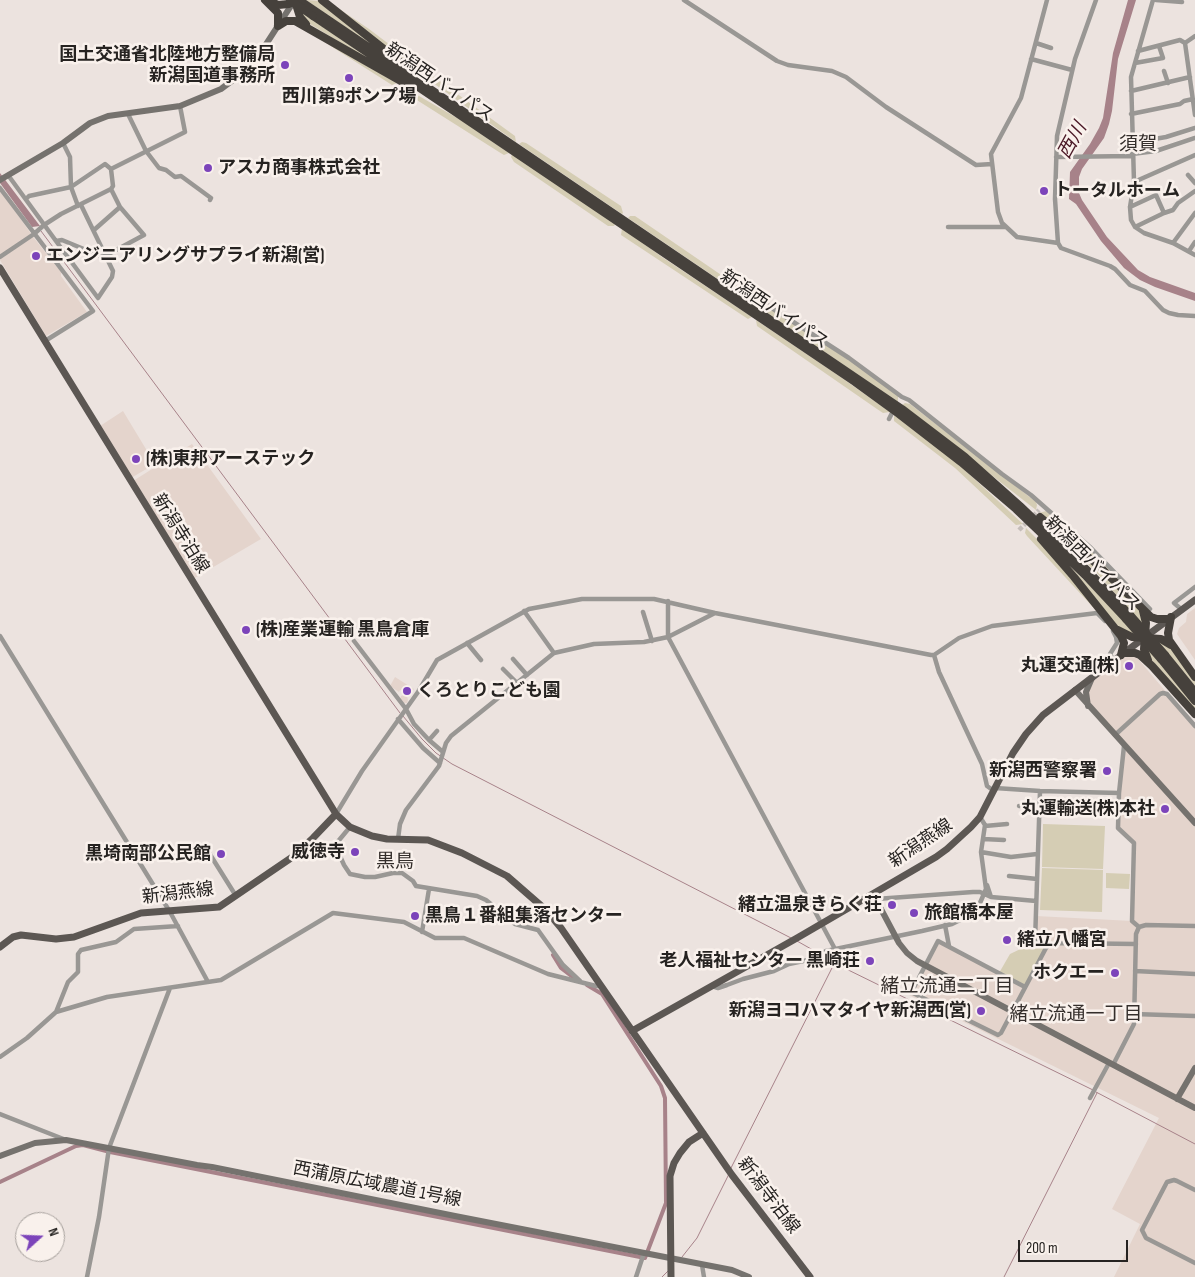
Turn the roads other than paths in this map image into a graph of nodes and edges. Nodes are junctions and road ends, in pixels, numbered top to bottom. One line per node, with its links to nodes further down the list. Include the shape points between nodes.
1 (267, 0): 3 (highway, via 278,5); 11 (highway, via 278,13)
2 (290, 0): 10 (highway, 新潟西バイパス, bridge)
3 (296, 0): 10 (highway, 新潟西バイパス); 11 (street); 12 (highway, via 303,21)
4 (323, 0): 28 (highway)
5 (684, 0): 40 (street, via 776,61 832,71 846,77 976,165)
6 (1047, 0): 14 (street)
7 (1096, 0): 21 (street)
8 (1155, 0): 9 (street); 18 (street)
9 (1182, 2)
10 (314, 13): 28 (highway, 新潟西バイパス)
11 (278, 26): 12 (highway, via 295,20); 27 (street, via 241,74 221,89)
12 (322, 36): 28 (highway)
13 (1195, 36): 15 (street)
14 (1036, 43): 17 (street); 19 (street)
15 (1185, 43): 16 (street, via 1180,40); 23 (street)
16 (1159, 46): 18 (street); 20 (street, via 1163,58)
17 (1051, 48)
18 (1138, 51): 20 (street)
19 (1032, 59): 21 (street); 40 (street, via 1021,98 991,154)
20 (1135, 63): 25 (street)
21 (1072, 70): 39 (street, via 1057,136)
22 (1164, 72): 24 (street)
23 (1192, 78): 24 (street); 26 (street)
24 (1168, 83): 25 (street)
25 (1131, 91): 30 (street)
26 (1193, 100): 30 (street); 31 (street)
27 (180, 106): 29 (street); 36 (street, via 185,132)
28 (457, 110): 77 (highway, 新潟西バイパス, via 855,382)
29 (128, 114): 34 (street, via 108,116 90,123); 36 (street)
30 (1131, 114): 35 (street)
31 (1195, 115)
32 (1195, 128): 35 (street)
33 (1195, 138): 37 (street)
34 (63, 142): 43 (street); 46 (street, via 70,157)
35 (1132, 143): 37 (street)
36 (146, 151): 41 (street); 51 (street, via 159,168 174,177 182,176 212,198)
37 (1132, 155): 39 (street); 44 (street)
38 (1195, 155): 44 (street)
39 (1056, 157): 66 (street, via 1055,223)
40 (992, 164): 59 (street, via 998,212)
41 (111, 169): 46 (street, via 105,164); 48 (street)
42 (1188, 175): 45 (street)
43 (5, 177): 50 (street)
44 (1134, 182): 54 (street)
45 (1195, 183)
46 (71, 187): 50 (street); 52 (street)
47 (0, 188): 62 (street)
48 (111, 189): 52 (street); 53 (street)
49 (1195, 191): 55 (street, via 1173,210)
50 (26, 199): 57 (street)
51 (210, 200)
52 (79, 205): 57 (street); 61 (street)
53 (120, 207): 61 (street); 69 (street, via 144,235)
54 (1130, 207): 55 (street, via 1156,195); 60 (street)
55 (1164, 213): 60 (street)
56 (1195, 213): 64 (street)
57 (44, 225): 62 (street); 63 (street)
58 (948, 227): 59 (street)
59 (1005, 227): 66 (street, via 1017,237)
60 (1135, 227): 64 (street)
61 (94, 230): 69 (street)
62 (35, 234): 70 (street); 74 (street, via 93,311)
63 (56, 241): 69 (street, via 62,240 92,254); 69 (street, via 98,298 112,277 113,271)
64 (1173, 242): 67 (street)
65 (1195, 242): 67 (street)
66 (1058, 243): 73 (street, via 1060,248 1115,269 1125,281 1145,292 1169,313)
67 (1189, 251): 68 (street)
68 (1195, 255)
69 (106, 256)
70 (0, 257)
71 (0, 268): 74 (main road, 新潟寺泊線)
72 (764, 303): 78 (street, via 849,358 900,399 909,400)
73 (1195, 316)
74 (45, 341): 131 (main road, 新潟寺泊線)
75 (892, 413): 76 (street)
76 (889, 419)
77 (991, 484): 84 (highway, via 1020,500); 89 (highway, via 1061,560); 102 (highway, 新潟西バイパス, bridge, via 1128,617)
78 (1042, 504): 79 (street); 84 (street, via 1091,548)
79 (1038, 510)
80 (1195, 587): 83 (street, via 1174,603)
81 (1195, 600): 83 (main road, 新潟燕線)
82 (668, 601): 85 (street, via 582,598); 87 (street); 92 (street)
83 (1181, 609): 88 (main road, 新潟燕線)
84 (1147, 610): 88 (highway, via 1154,619); 91 (highway)
85 (524, 611): 96 (street); 99 (street)
86 (643, 612): 95 (street)
87 (715, 612): 92 (street); 101 (street)
88 (1170, 618): 91 (main road, 新潟燕線); 97 (highway, via 1168,633)
89 (1116, 629): 91 (highway, via 1129,636); 100 (highway, via 1124,641)
90 (0, 636): 152 (street)
91 (1145, 637): 97 (highway, via 1161,639); 100 (main road, 新潟燕線); 106 (highway, via 1145,652)
92 (668, 638): 95 (street); 153 (street)
93 (354, 641): 116 (street)
94 (572, 641): 98 (street)
95 (652, 641): 98 (street)
96 (467, 643): 104 (street); 116 (street, via 436,660)
97 (1173, 646): 110 (highway)
98 (575, 648): 99 (street)
99 (554, 653): 108 (street)
100 (1122, 654): 105 (main road, 新潟燕線); 106 (highway, via 1138,654)
101 (934, 655): 105 (street, via 959,638 992,626 1097,613 1115,633 1117,643 1110,654); 126 (street, via 982,764 987,786)
102 (1163, 657): 113 (highway, 新潟西バイパス); 114 (highway, 新潟西バイパス)
103 (513, 659): 108 (street)
104 (481, 660)
105 (1114, 660): 109 (main road, 新潟燕線)
106 (1152, 666): 117 (highway)
107 (503, 669): 111 (street)
108 (526, 675): 111 (street)
109 (1093, 677): 112 (main road, 新潟燕線); 115 (street, via 1086,692)
110 (1195, 677)
111 (517, 683): 124 (street, via 451,736)
112 (1074, 690): 115 (street); 126 (main road, 新潟燕線, via 1026,734)
113 (1195, 692)
114 (1195, 700)
115 (1088, 706): 121 (street)
116 (405, 710): 118 (street); 122 (street)
117 (1195, 714)
118 (399, 718): 125 (street, via 423,748); 131 (street)
119 (1195, 726): 121 (street, via 1164,693)
120 (437, 731): 122 (street)
121 (1115, 735): 123 (street)
122 (429, 740): 124 (street)
123 (1124, 746): 128 (street); 133 (street)
124 (442, 753): 125 (street)
125 (440, 762): 138 (street, via 436,772 406,810)
126 (995, 789): 127 (street); 132 (main road, 新潟燕線)
127 (1040, 791): 128 (street); 130 (street)
128 (1119, 793): 157 (street, via 1118,828 1134,843 1132,921)
129 (1019, 806): 130 (street)
130 (1040, 807): 142 (street)
131 (336, 814): 136 (main road, 新潟寺泊線); 148 (main road, 新潟燕線, via 291,858)
132 (980, 817): 135 (street); 149 (main road, 新潟燕線, via 936,857)
133 (1195, 823)
134 (1007, 824): 135 (street)
135 (985, 826): 137 (street)
136 (350, 827): 138 (main road, 新潟寺泊線, via 379,838); 146 (street, via 335,845 350,874 375,877 402,873 416,886)
137 (983, 839): 139 (street); 141 (street)
138 (398, 840): 170 (main road, 新潟寺泊線, via 428,840 507,876 554,918)
139 (1004, 840)
140 (206, 848): 148 (street)
141 (981, 852): 142 (street, via 1011,857); 145 (street)
142 (1038, 854): 144 (street)
143 (1009, 876): 144 (street)
144 (1037, 879): 151 (street)
145 (986, 882): 147 (street); 150 (street)
146 (429, 889): 158 (street); 169 (street, via 477,896 515,924 538,930 563,965)
147 (985, 894): 149 (street); 150 (street); 154 (street, via 962,919)
148 (236, 896): 152 (main road, 新潟燕線, via 219,907)
149 (874, 896): 153 (main road, 新潟燕線); 159 (street)
150 (991, 897): 151 (street)
151 (1036, 901): 162 (street, via 1035,942 1046,942)
152 (170, 912): 155 (street); 163 (main road, 新潟燕線, via 141,913 74,937 56,939 21,935)
153 (821, 924): 164 (street); 171 (main road, 新潟燕線)
154 (945, 925): 159 (street); 161 (street)
155 (178, 926): 168 (street); 175 (street, via 134,929 116,942 81,950 78,972 68,982)
156 (1195, 926): 157 (street)
157 (1139, 927): 160 (street)
158 (422, 932): 168 (street, via 404,922 333,913 221,980); 169 (street, via 435,938 464,938 545,973)
159 (895, 936): 164 (street); 165 (street, via 907,953)
160 (1136, 944): 162 (street, via 1056,943); 166 (street)
161 (949, 946): 165 (street, via 938,941); 172 (street)
162 (1049, 946): 172 (street)
163 (0, 947)
164 (835, 949): 171 (street, via 718,988)
165 (925, 966): 174 (street); 174 (street, via 912,989 913,993 996,1034 1001,1033)
166 (1135, 972): 167 (street); 176 (street)
167 (1195, 974)
168 (208, 982): 173 (street)
169 (581, 982): 170 (street)
170 (600, 986): 178 (main road, 新潟寺泊線)
171 (712, 986): 178 (main road, 新潟燕線)
172 (1025, 987): 174 (street)
173 (170, 988): 175 (street, via 107,997); 188 (street)
174 (1012, 1011): 180 (street)
175 (56, 1012): 179 (street)
176 (1134, 1014): 177 (street); 180 (street, via 1131,1031)
177 (1195, 1016)
178 (632, 1031): 186 (main road, 新潟寺泊線)
179 (0, 1057)
180 (1111, 1064): 182 (street); 183 (street)
181 (1195, 1068): 183 (street)
182 (1090, 1097)
183 (1177, 1099): 184 (street)
184 (1195, 1108)
185 (0, 1114): 187 (street)
186 (703, 1133): 192 (main road, via 680,1153 670,1176); 200 (main road, 新潟寺泊線)
187 (66, 1140): 188 (street, 西蒲原広域農道 1号線); 189 (street, 西蒲原広域農道 1号線, via 35,1142)
188 (109, 1148): 191 (street, 西蒲原広域農道 1号線); 196 (street)
189 (0, 1156)
190 (1195, 1190): 193 (street, via 1174,1180 1166,1182 1142,1230 1146,1238)
191 (644, 1254): 192 (street, 西蒲原広域農道 1号線); 197 (street)
192 (674, 1259): 194 (street, 西蒲原広域農道 1号線); 195 (main road)
193 (1195, 1263)
194 (702, 1265): 198 (street); 199 (street, 西蒲原広域農道 1号線, via 732,1270)
195 (669, 1274)
196 (87, 1277)
197 (636, 1277)
198 (704, 1277)
199 (749, 1277)
200 (810, 1277)

